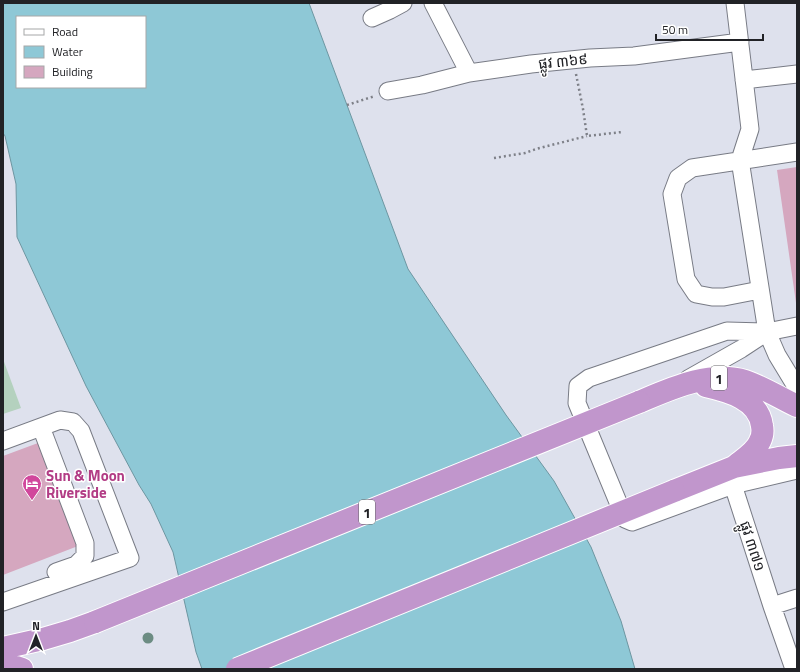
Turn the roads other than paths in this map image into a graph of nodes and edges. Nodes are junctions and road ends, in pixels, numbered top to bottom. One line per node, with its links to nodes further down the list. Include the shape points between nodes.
1 (403, 3): 4 (street)
2 (433, 3): 6 (street)
3 (735, 3): 5 (street)
4 (372, 18)
5 (740, 42): 6 (street, ផ្លូវ ៣៦៩); 8 (street)
6 (469, 73): 9 (street, ផ្លូវ ៣៦៩)
7 (797, 74): 8 (street)
8 (744, 80): 11 (street, via 750,129)
9 (388, 91)
10 (797, 152): 11 (street)
11 (740, 160): 12 (street); 12 (street, via 692,168 678,178 672,194 686,279 696,294 712,298)
12 (760, 290): 14 (street)
13 (797, 326): 14 (street)
14 (766, 332): 15 (street); 16 (street); 22 (street, via 727,331 589,378 578,386 577,403 625,519 632,522)
15 (674, 387): 17 (highway, 1, via 710,378 726,377 744,381); 22 (highway, via 693,385 720,389 750,403 759,415 763,430 760,442); 27 (highway, 1, bridge, via 95,622 43,639)
16 (797, 388)
17 (797, 406)
18 (41, 427): 19 (street); 23 (street, via 85,543 85,556 76,565); 25 (street, via 60,420 73,422 81,431 130,558)
19 (3, 441)
20 (797, 456): 22 (highway, via 779,458)
21 (797, 470): 22 (street)
22 (733, 476): 26 (street, ផ្លូវ ៣៧១); 30 (highway, bridge, via 674,491)
23 (3, 592)
24 (797, 598): 26 (street)
25 (3, 602)
26 (772, 606): 31 (street, ផ្លូវ ៣៧១)
27 (9, 645)
28 (3, 667): 29 (highway)
29 (22, 669)
30 (237, 669)
31 (794, 669)

